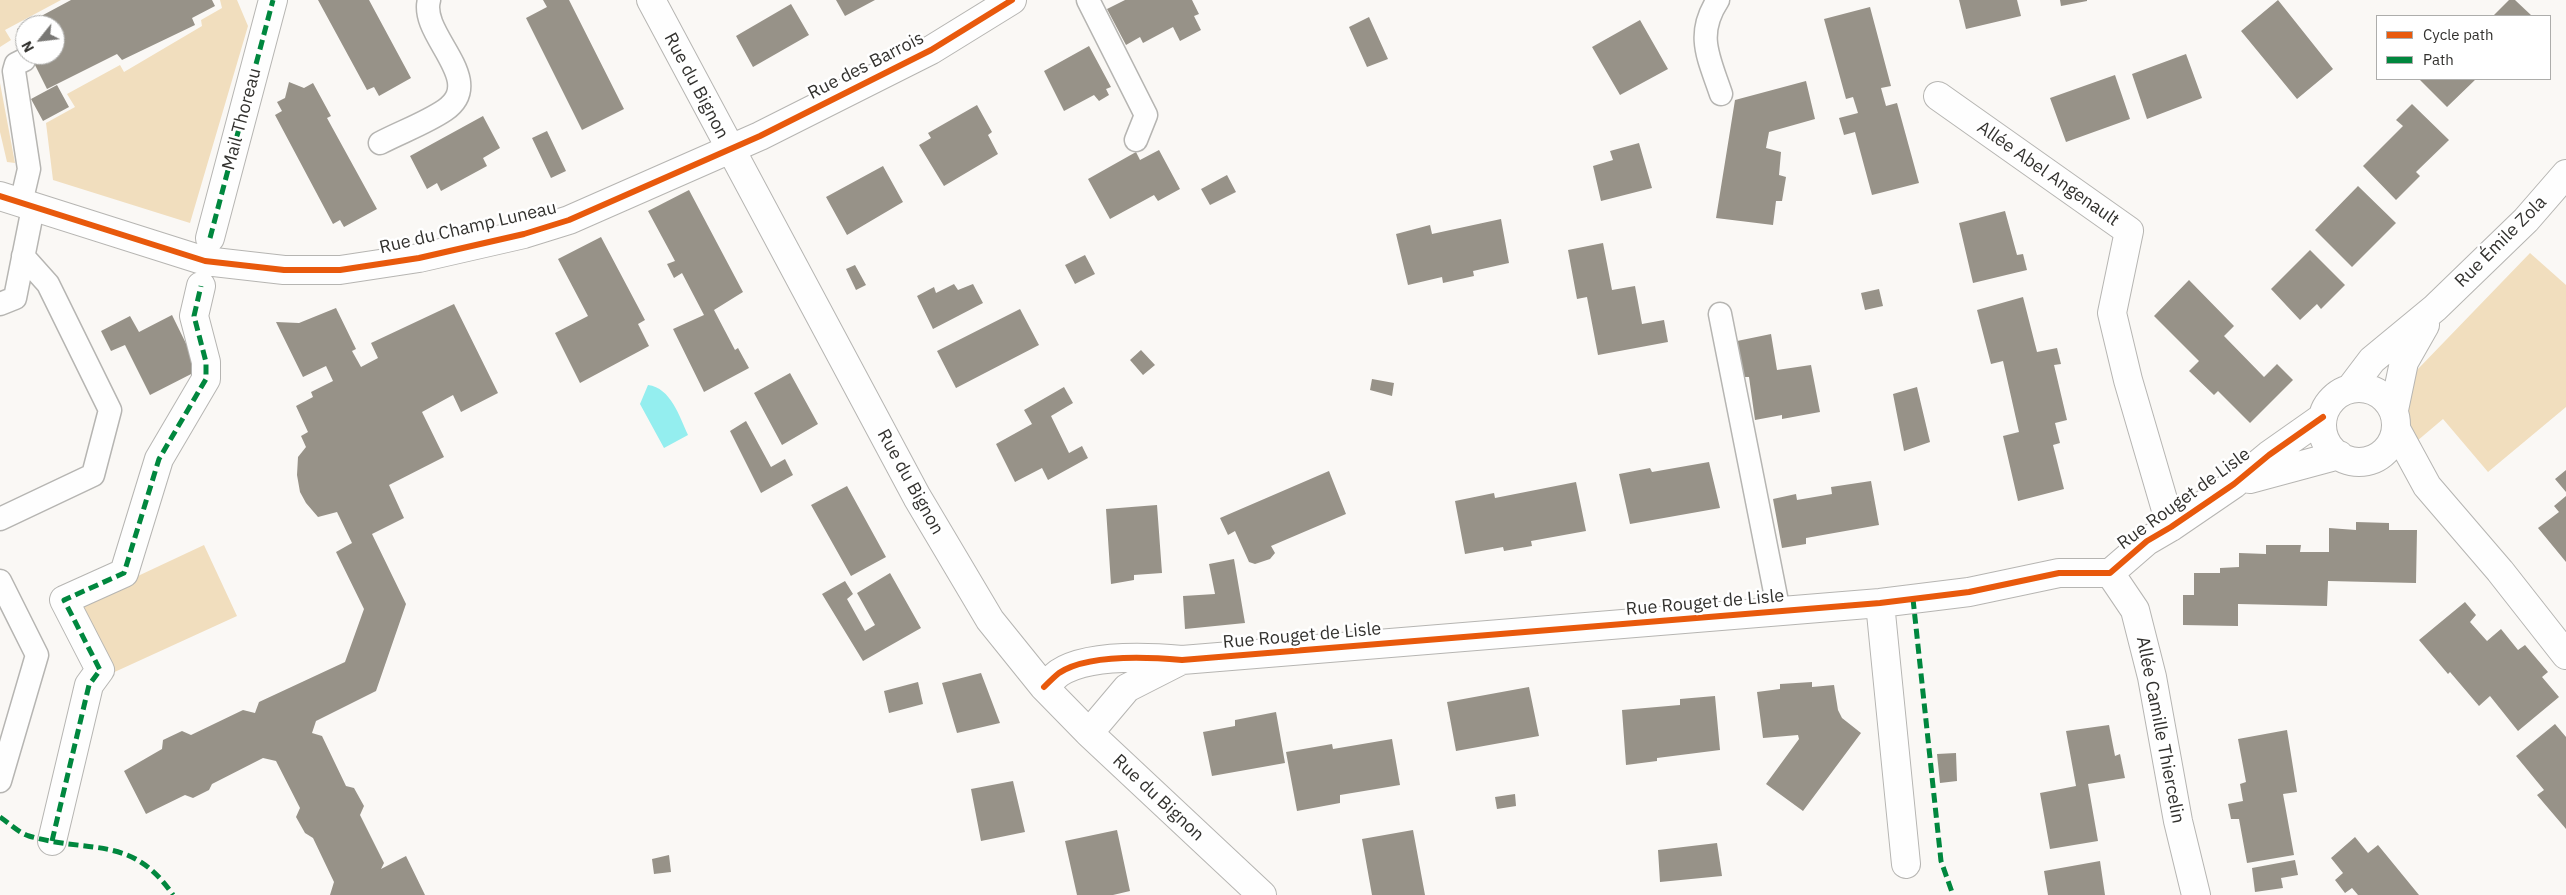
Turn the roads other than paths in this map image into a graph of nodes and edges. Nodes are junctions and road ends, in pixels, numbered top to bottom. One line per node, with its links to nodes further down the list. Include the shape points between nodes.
1 (273, 0): 15 (street, Mail Thoreau)
2 (429, 0): 11 (lane, via 428,18 458,74 460,86 456,98 446,109)
3 (650, 0): 12 (street, Rue du Bignon)
4 (1012, 0): 12 (street, Rue des Barrois, via 931,50)
5 (1088, 0): 10 (lane, via 1146,115)
6 (1718, 0): 8 (lane, via 1704,38)
7 (16, 65): 14 (lane, via 29,169)
8 (1721, 94)
9 (1938, 96): 29 (street, Allée Abel Angenault, via 2129,231 2112,313 2130,389)
10 (1136, 140)
11 (380, 142)
12 (729, 149): 14 (street, Rue du Champ Luneau, via 569,220 524,234 419,258 340,270 284,270 205,261); 36 (street, Rue du Bignon, via 961,574 1007,644)
13 (2566, 174): 19 (street, Rue Émile Zola, via 2526,220)
14 (18, 202): 16 (lane)
15 (210, 238)
16 (23, 256): 18 (lane, via 15,298); 28 (lane, via 48,284 110,410 93,475)
17 (201, 286): 39 (street, via 194,316 206,362 206,379 159,459 124,573 64,600 100,670 90,685)
18 (0, 304)
19 (2435, 308): 21 (street, Rue Émile Zola, via 2372,360); 23 (street, Rue Émile Zola, via 2404,362)
20 (1720, 314): 33 (lane)
21 (2350, 389): 22 (street, via 2333,399); 23 (street, via 2366,389 2380,394)
22 (2323, 417): 24 (street, via 2325,438); 26 (street, Rue Rouget de Lisle)
23 (2395, 420): 25 (street, via 2393,440); 27 (street)
24 (2339, 455): 25 (street, via 2358,462); 26 (street, Rue Rouget de Lisle)
25 (2378, 457): 27 (street)
26 (2234, 484): 29 (street, Rue Rouget de Lisle)
27 (2427, 486): 34 (street)
28 (0, 518)
29 (2171, 527): 30 (street, Rue Rouget de Lisle, via 2146,541)
30 (2110, 573): 32 (street, Rue Rouget de Lisle, via 2059,572 1969,592); 42 (street, Allée Camille Thiercelin, via 2135,610 2152,677 2178,821)
31 (0, 581): 38 (lane, via 37,655)
32 (1880, 603): 33 (street, Rue Rouget de Lisle); 40 (street)
33 (1779, 612): 35 (street, Rue Rouget de Lisle)
34 (2566, 655)
35 (1182, 660): 36 (street, Rue Rouget de Lisle, via 1145,656 1078,664 1059,673); 37 (street, Rue Rouget de Lisle, via 1127,688)
36 (1044, 687): 37 (street, Rue du Bignon)
37 (1089, 733): 41 (street, Rue du Bignon)
38 (0, 781)
39 (52, 841)
40 (1906, 864)
41 (1262, 895)
42 (2196, 895)

